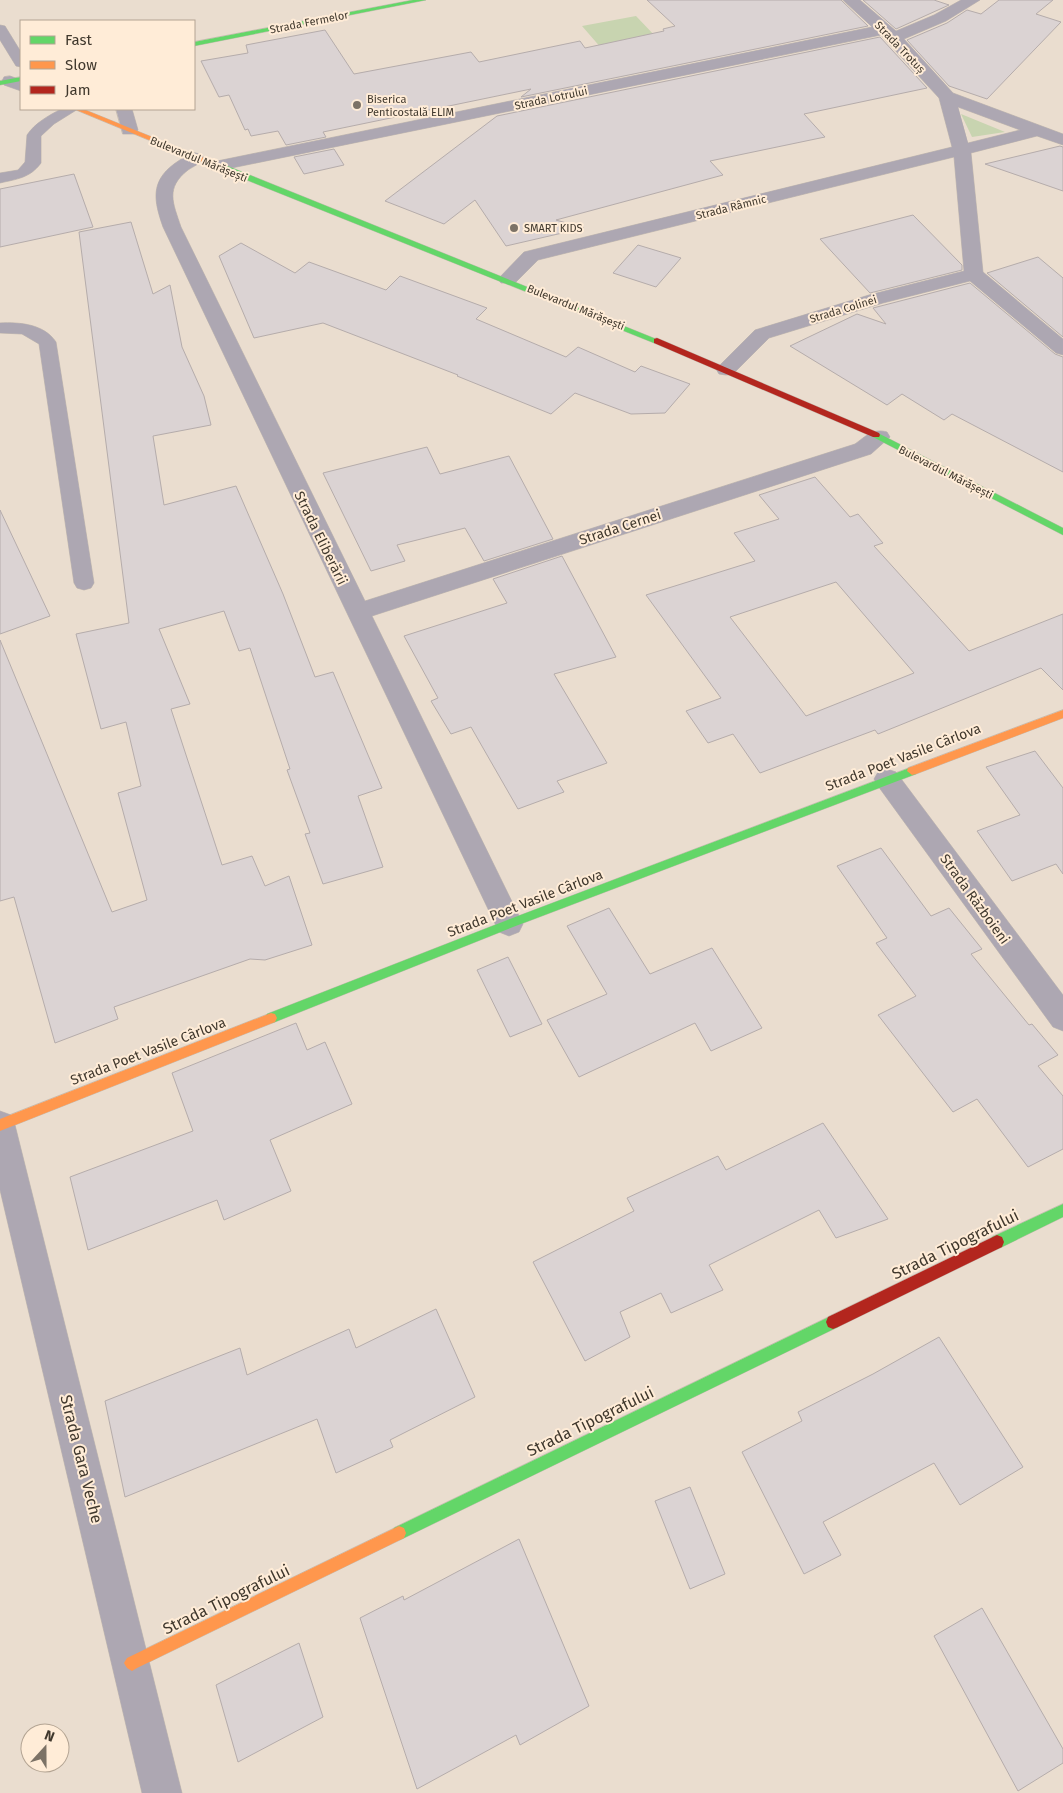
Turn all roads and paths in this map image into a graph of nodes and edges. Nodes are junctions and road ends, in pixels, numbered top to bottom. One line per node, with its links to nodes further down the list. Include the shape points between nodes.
1 (424, 0): 6 (street, Strada Fermelor)
2 (851, 0): 5 (street, Strada Trotuș)
3 (972, 0): 5 (street, Strada Lotrului, via 940,18)
4 (0, 29): 7 (lane)
5 (890, 33): 8 (street, Strada Trotuș); 17 (street, Strada Lotrului)
6 (195, 44)
7 (20, 61)
8 (947, 97): 13 (street, Strada Trotuș); 15 (street, Strada Trotuș)
9 (68, 110): 18 (lane, via 34,135 34,163 23,173)
10 (80, 110): 12 (street, Bulevardul Mărășești)
11 (124, 110): 12 (street)
12 (129, 130): 16 (street, Bulevardul Mărășești)
13 (1038, 131): 14 (street, Strada Trotuș); 15 (street)
14 (1063, 140)
15 (962, 151): 19 (street); 20 (street, Strada Râmnic, via 531,256)
16 (195, 158): 17 (street, Bulevardul Mărășești); 27 (street, Strada Eliberării, via 171,173 164,186 163,204)
17 (217, 166): 20 (street, Bulevardul Mărășești)
18 (0, 178)
19 (974, 274): 22 (street); 23 (street, Strada Colinei, via 876,299 762,334)
20 (508, 280): 23 (street, Bulevardul Mărășești)
21 (0, 328): 26 (lane, via 17,327 37,332 47,342)
22 (1063, 349)
23 (726, 369): 24 (street, Bulevardul Mărășești)
24 (880, 437): 25 (street, Bulevardul Mărășești); 27 (street, Strada Cernei, via 863,449)
25 (1063, 532)
26 (84, 583)
27 (357, 612): 30 (street, Strada Eliberării)
28 (1063, 714): 29 (street, Strada Poet Vasile Cârlova)
29 (887, 779): 30 (street, Strada Poet Vasile Cârlova); 31 (street, Strada Războieni)
30 (509, 924): 32 (street, Strada Poet Vasile Cârlova)
31 (1063, 1018)
32 (0, 1125): 34 (street, Strada Gara Veche)
33 (1063, 1210): 34 (street, Strada Tipografului)
34 (132, 1663): 35 (street, Strada Gara Veche)
35 (162, 1793)

